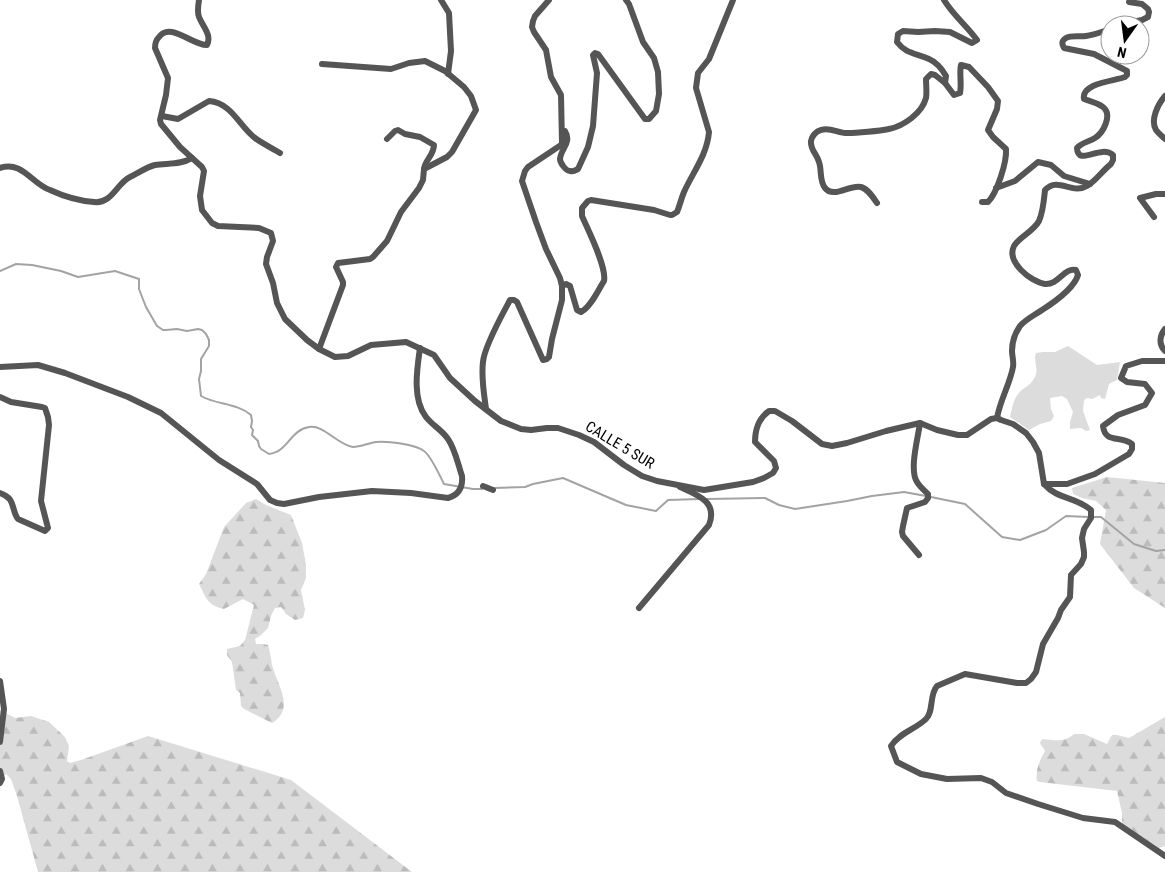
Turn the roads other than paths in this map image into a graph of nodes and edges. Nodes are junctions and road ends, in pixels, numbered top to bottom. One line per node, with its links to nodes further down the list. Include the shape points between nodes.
1 (199, 0): 16 (street, via 199,16 209,40 207,45 166,31 155,43 168,78)
2 (441, 0): 13 (street, via 449,13 451,50)
3 (549, 0): 17 (street, via 535,16 532,27 546,50 551,77 561,95)
4 (626, 0): 17 (street, via 658,72 656,111 650,119 645,119 595,54 593,126 588,147 576,171 570,172 561,163 567,143 565,131)
5 (733, 0): 30 (street, via 709,58 698,73 696,88 709,132 708,139 678,212 670,215 588,201 582,208 582,216 602,265 604,281 588,307 581,312 577,310 570,286)
6 (944, 0): 14 (street, via 977,40 972,43 950,32 903,30 898,34 897,42 911,53 936,63 946,76)
7 (1129, 2): 8 (street, via 1142,4 1148,9)
8 (1148, 15)
9 (1100, 32): 10 (street, via 1069,37 1062,44 1064,48)
10 (1100, 57)
11 (322, 64): 13 (street, via 391,69 425,61)
12 (1116, 65): 24 (street, via 1126,70 1125,77 1100,83 1083,95 1084,99 1104,108 1106,121 1102,131 1080,145 1077,152 1083,156 1105,151 1113,157 1111,164)
13 (448, 74): 23 (street, via 464,86 476,110 452,152)
14 (945, 83): 25 (street, via 954,95 960,93 961,65 969,67 998,101 988,130 1006,150 1007,156); 28 (street, via 930,74 926,79 926,98 921,109 906,122 890,129 848,133 831,129 820,130 813,135 812,151 819,162 824,187 835,192 862,187)
15 (1165, 96): 19 (street, via 1154,121 1156,130)
16 (162, 116): 20 (street, via 178,119 209,101 218,102 232,111 254,137); 21 (street, via 161,124)
17 (562, 131): 30 (street, via 561,146 528,167 522,181)
18 (387, 139): 23 (street, via 396,130 434,145)
19 (1165, 139)
20 (280, 153)
21 (192, 158): 22 (street, via 153,166 126,178 108,199 96,203 49,190 23,170 6,166); 33 (street, via 204,171 200,196 202,210 212,223 259,228 270,233 273,241 266,264 274,282 277,303 285,320)
22 (0, 168)
23 (424, 169): 33 (street, via 419,188 401,212 387,241 373,257 336,265 343,285)
24 (1090, 184): 25 (street, via 1064,176 1051,165 1038,162 1015,181); 39 (street, via 1074,189 1057,184 1048,188 1038,223 1014,246 1016,262 1023,273 1035,280 1052,283 1072,269 1078,275 1066,292 1019,328 1013,340 1011,374)
25 (996, 188): 27 (street, via 992,198)
26 (1165, 194): 29 (street, via 1140,198)
27 (982, 202)
28 (877, 203)
29 (1154, 218)
30 (562, 286): 38 (street, via 562,300 547,360 543,360 518,302 510,300 483,360)
31 (1165, 329): 34 (street, via 1160,341)
32 (420, 348): 33 (street, via 406,342 381,344 338,357); 36 (street, via 416,371 421,409 447,437 462,476 461,488 448,498 372,491 277,503 270,500 257,484 219,460 161,413 128,397 38,365); 38 (street, CALLE 5 SUR, via 434,354 450,378)
33 (318, 349)
34 (1165, 351)
35 (1165, 361): 41 (street, via 1142,361 1126,366 1122,378 1127,382 1145,384 1152,393 1145,405 1118,415 1103,426 1108,437 1132,444 1129,454 1095,474 1067,484)
36 (0, 367)
37 (0, 397): 45 (street, via 45,408 48,436 41,501 47,530 18,520 8,497)
38 (486, 409): 42 (street, CALLE 5 SUR, via 501,421 520,429 558,428 579,435 642,476)
39 (997, 418): 40 (street, CALLE 5 SUR, via 961,436); 41 (street, via 1013,424 1034,442)
40 (920, 424): 42 (street, CALLE 5 SUR, via 832,446 822,444 792,421 769,411 755,432 755,442 774,461 776,468 773,473 754,482 713,489); 46 (street, via 914,476 928,496 925,502 907,508 902,532 904,539)
41 (1044, 484): 52 (street, via 1060,496 1085,504 1091,510 1091,516 1082,538 1084,557 1071,575 1070,597 1043,644 1036,672 1026,683 965,674 937,686 927,718 892,746 897,762 921,774 947,779 981,778 1006,793 1038,804 1083,818 1115,822)
42 (677, 485): 47 (street, via 707,502 712,514 709,525)
43 (483, 486): 44 (street)
44 (493, 490)
45 (0, 493)
46 (919, 555)
47 (639, 608)
48 (0, 681): 49 (street, via 4,709)
49 (0, 742)
50 (0, 771): 51 (street)
51 (0, 782)
52 (1165, 856)

